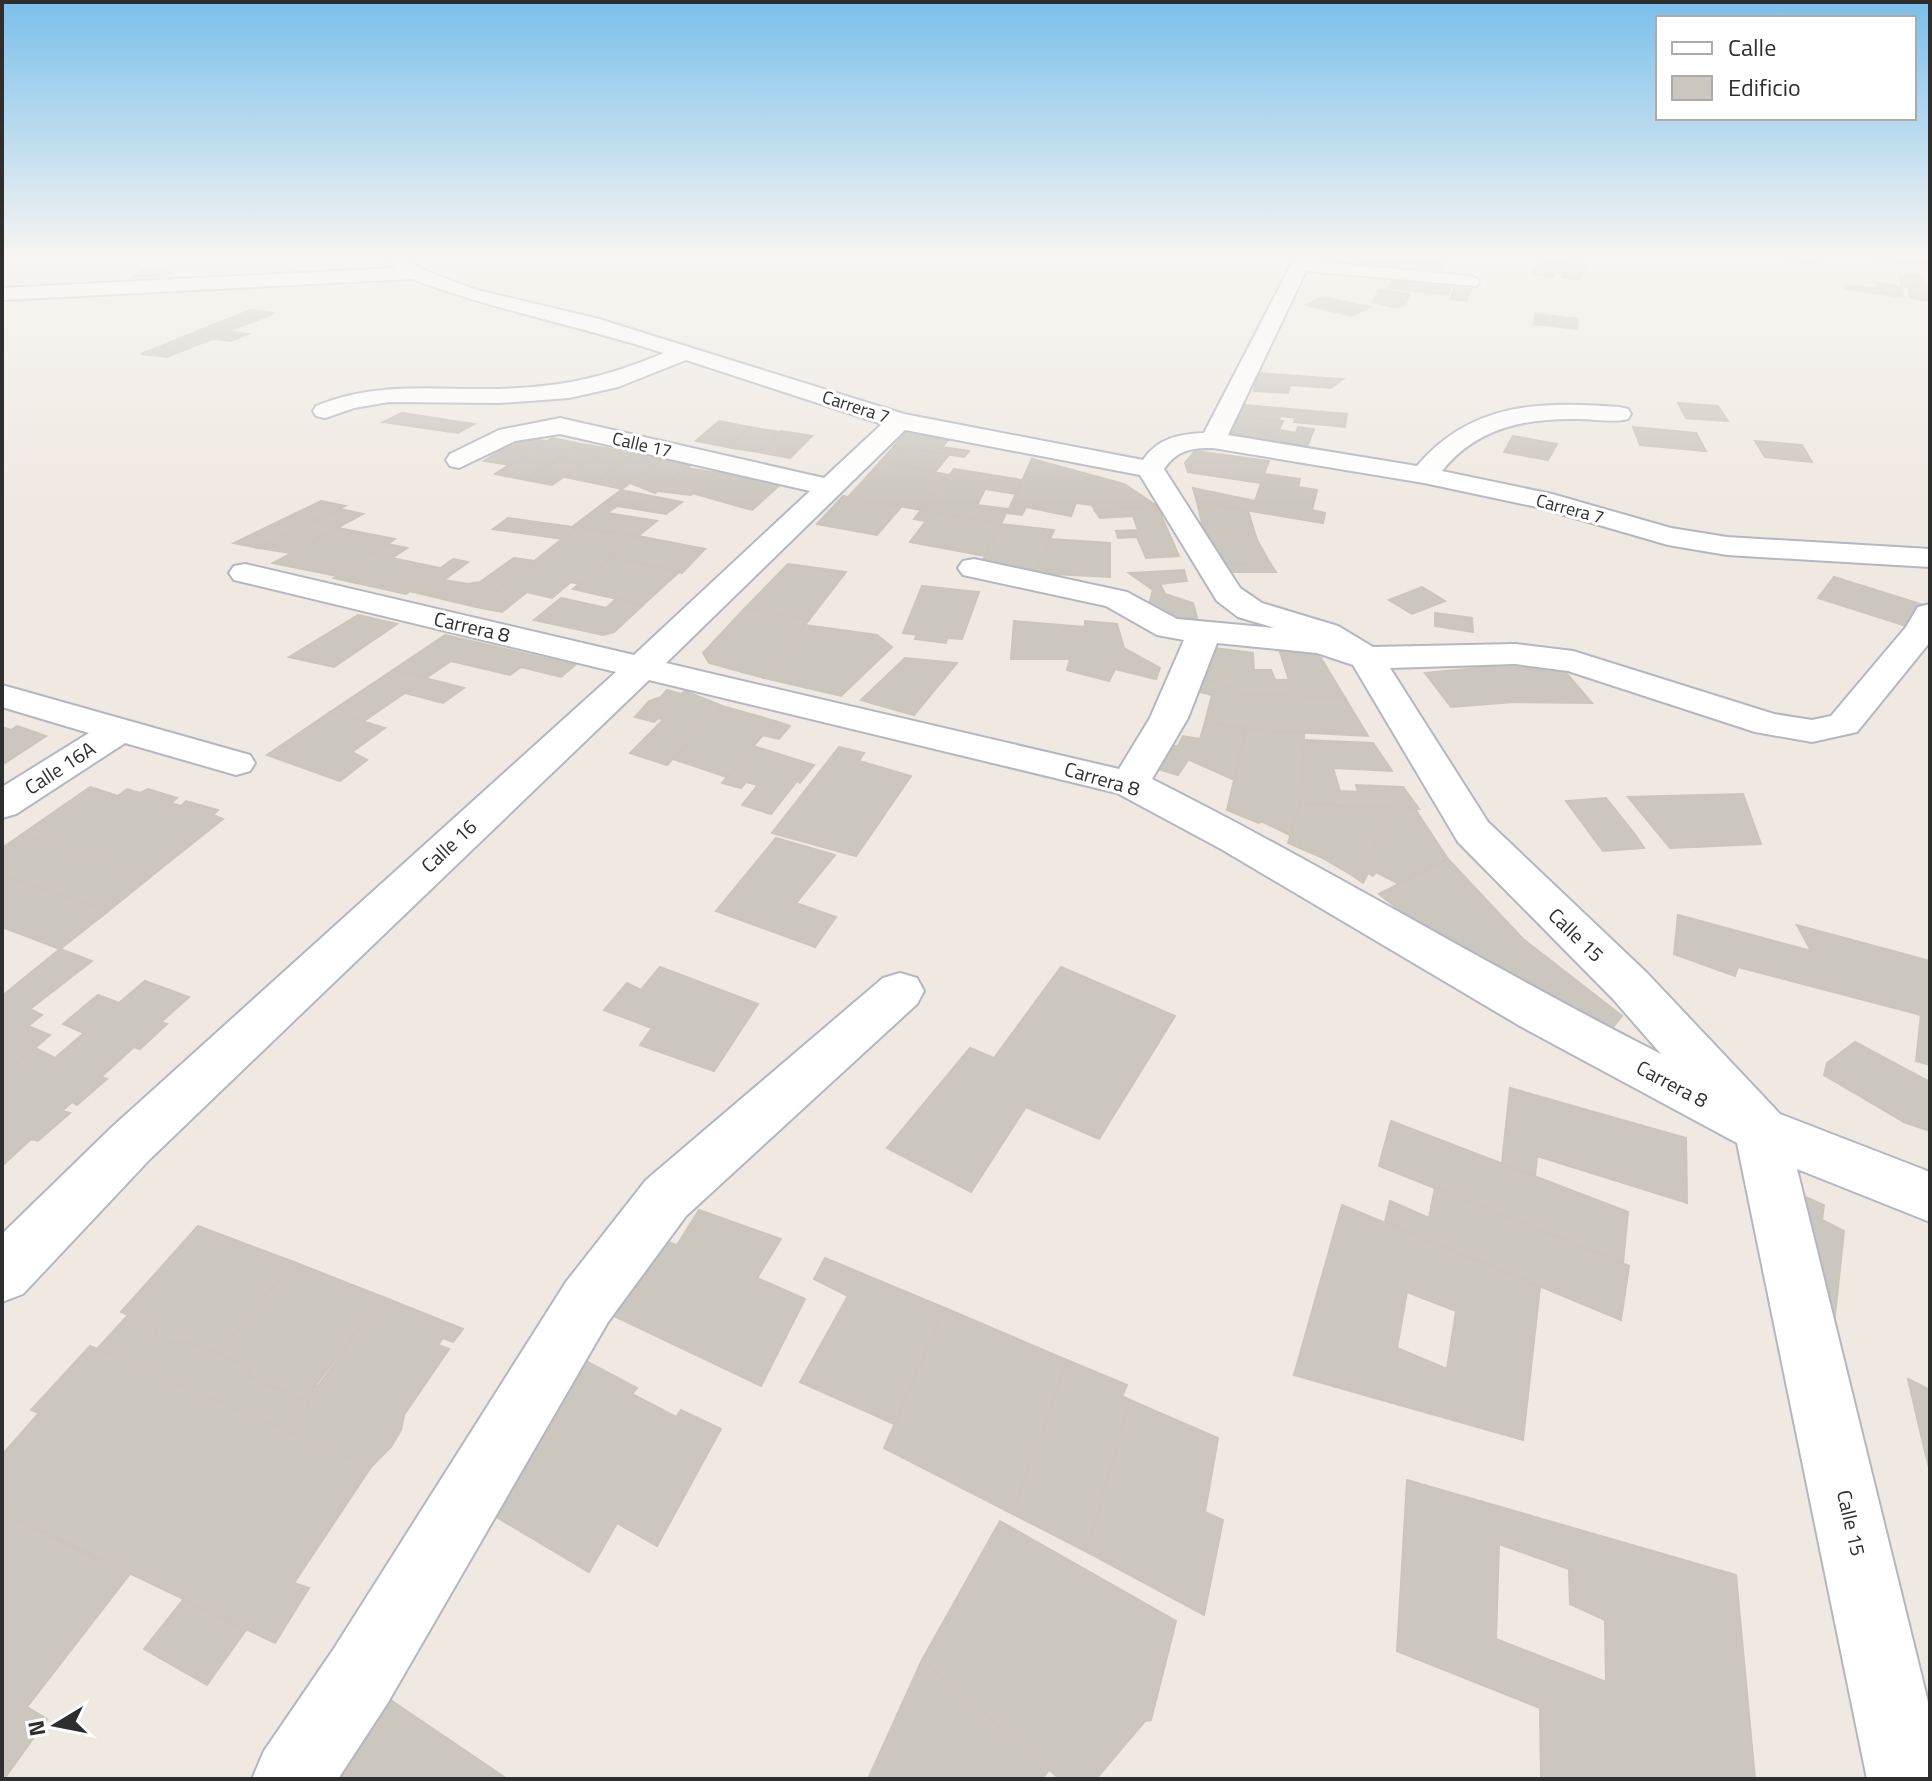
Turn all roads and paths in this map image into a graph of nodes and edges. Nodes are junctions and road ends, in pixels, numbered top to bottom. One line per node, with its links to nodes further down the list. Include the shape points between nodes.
1 (638, 338): 3 (street, Carrera 7)
2 (1265, 338): 7 (street)
3 (684, 353): 4 (street, via 582,389 470,397 392,392 346,400); 6 (street, Carrera 7)
4 (325, 411)
5 (1619, 414): 10 (street, via 1567,409 1498,418 1439,453)
6 (899, 421): 9 (street, Carrera 7); 11 (street, Calle 16)
7 (1213, 440): 9 (street, via 1184,441 1163,449); 10 (street, Carrera 7)
8 (459, 460): 11 (street, Calle 17, via 508,435 560,426)
9 (1150, 469): 19 (street, Calle 15, via 1228,594 1250,610 1326,633)
10 (1424, 475): 12 (street, Carrera 7, via 1727,546)
11 (829, 487): 20 (street, Calle 16)
12 (1897, 555): 13 (street, Carrera 7); 16 (street)
13 (1930, 558)
14 (974, 568): 18 (street, via 1116,599 1169,628)
15 (245, 573): 20 (street, Carrera 8)
16 (1930, 586)
17 (1930, 614): 19 (street, via 1844,724 1812,731 1768,724 1573,661 1515,654)
18 (1204, 633): 19 (street, via 1322,643); 24 (street, via 1169,718)
19 (1366, 658): 27 (street, Calle 15, via 1473,832 1630,986)
20 (642, 667): 24 (street, Carrera 8); 29 (street, Calle 16, via 131,1143)
21 (2, 696): 22 (street)
22 (118, 731): 23 (street); 25 (street, Calle 16A)
23 (236, 763)
24 (1130, 784): 27 (street, Carrera 8, via 1236,839 1537,1013)
25 (2, 805)
26 (900, 991): 31 (street, via 666,1198 587,1302 360,1677)
27 (1761, 1130): 28 (street, Carrera 8); 30 (street, Calle 15)
28 (1930, 1197)
29 (2, 1274)
30 (1912, 1757)
31 (292, 1779)

